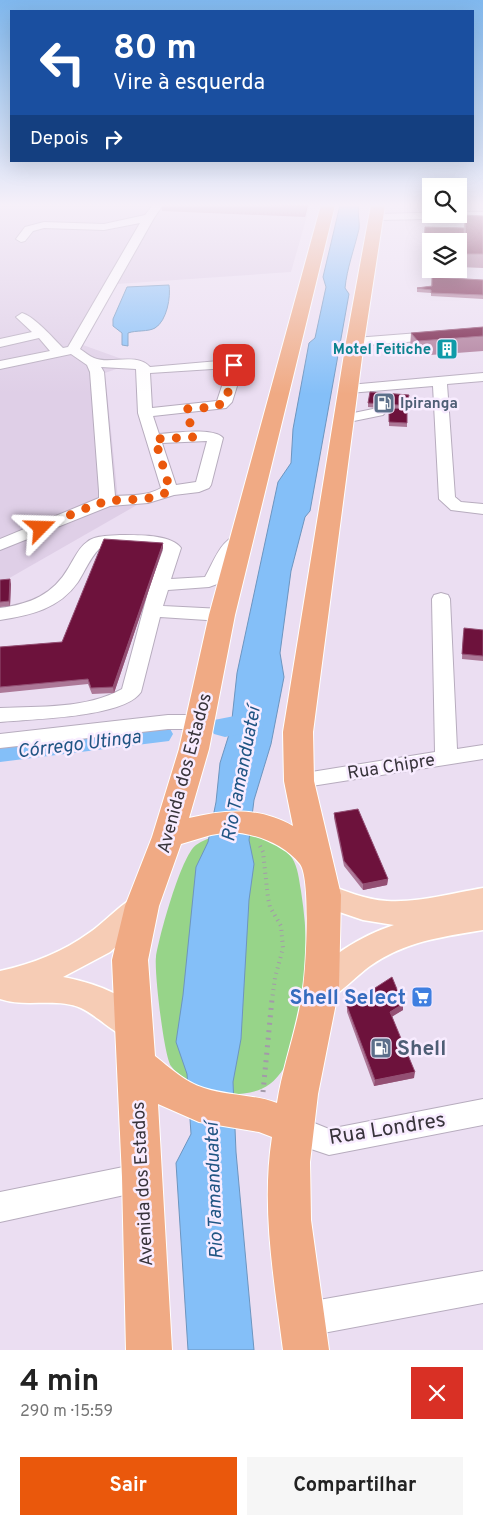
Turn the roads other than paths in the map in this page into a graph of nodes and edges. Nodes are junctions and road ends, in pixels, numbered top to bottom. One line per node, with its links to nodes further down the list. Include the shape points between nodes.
1 (117, 268): 9 (street)
2 (312, 268): 25 (highway, Avenida dos Estados)
3 (367, 268): 7 (highway)
4 (22, 317): 6 (street)
5 (483, 332): 7 (street)
6 (42, 334): 8 (street); 9 (street)
7 (355, 342): 15 (highway)
8 (0, 343)
9 (66, 351): 10 (street); 11 (street)
10 (92, 363): 18 (street, via 143,367); 23 (street, via 98,372)
11 (0, 365)
12 (153, 370): 17 (street, via 236,366 225,402 214,407)
13 (483, 377): 14 (street)
14 (440, 381): 16 (street); 24 (street, via 447,498 457,507)
15 (349, 389): 16 (street); 19 (highway)
16 (381, 398): 19 (street, via 378,412)
17 (186, 409): 18 (street); 20 (street)
18 (145, 413): 21 (street)
19 (344, 419): 37 (highway, via 298,732)
20 (194, 437): 21 (street); 22 (street, via 215,438 203,485)
21 (155, 439): 22 (street)
22 (170, 490): 23 (street, via 151,497)
23 (107, 501): 26 (street)
24 (483, 510)
25 (241, 540): 27 (street, via 226,550 214,579 209,582); 31 (highway, Avenida dos Estados)
26 (0, 545)
27 (159, 585): 29 (street); 30 (street, via 172,548 168,544 108,540 93,546 57,596 43,605)
28 (441, 600): 36 (street)
29 (152, 611): 31 (street); 32 (street, via 131,692 122,699 101,705)
30 (0, 614)
31 (222, 615): 33 (highway, Avenida dos Estados)
32 (0, 715)
33 (190, 722): 34 (street); 38 (highway, Avenida dos Estados)
34 (0, 741)
35 (483, 752): 36 (street, Rua Chipre)
36 (446, 758): 37 (street, Rua Chipre)
37 (299, 780): 39 (highway)
38 (168, 837): 39 (highway, via 224,820 262,825 295,840); 42 (highway, Avenida dos Estados)
39 (316, 859): 40 (highway)
40 (324, 895): 41 (main road, via 389,913); 44 (highway)
41 (483, 899)
42 (142, 906): 45 (main road, via 110,936 90,949); 46 (highway, Avenida dos Estados, via 130,960)
43 (483, 918): 44 (main road, via 400,935 355,959)
44 (321, 988): 48 (highway, via 298,1094)
45 (4, 990): 46 (main road, via 47,989 82,993 108,1005)
46 (135, 1045): 48 (highway, via 158,1083 181,1097 199,1105); 49 (highway, Avenida dos Estados)
47 (483, 1112): 48 (street, Rua Londres, via 329,1142)
48 (268, 1118): 52 (highway, via 288,1162 289,1220)
49 (143, 1177): 50 (street); 53 (highway, Avenida dos Estados)
50 (0, 1207)
51 (483, 1287): 52 (street)
52 (304, 1335)
53 (149, 1350)

